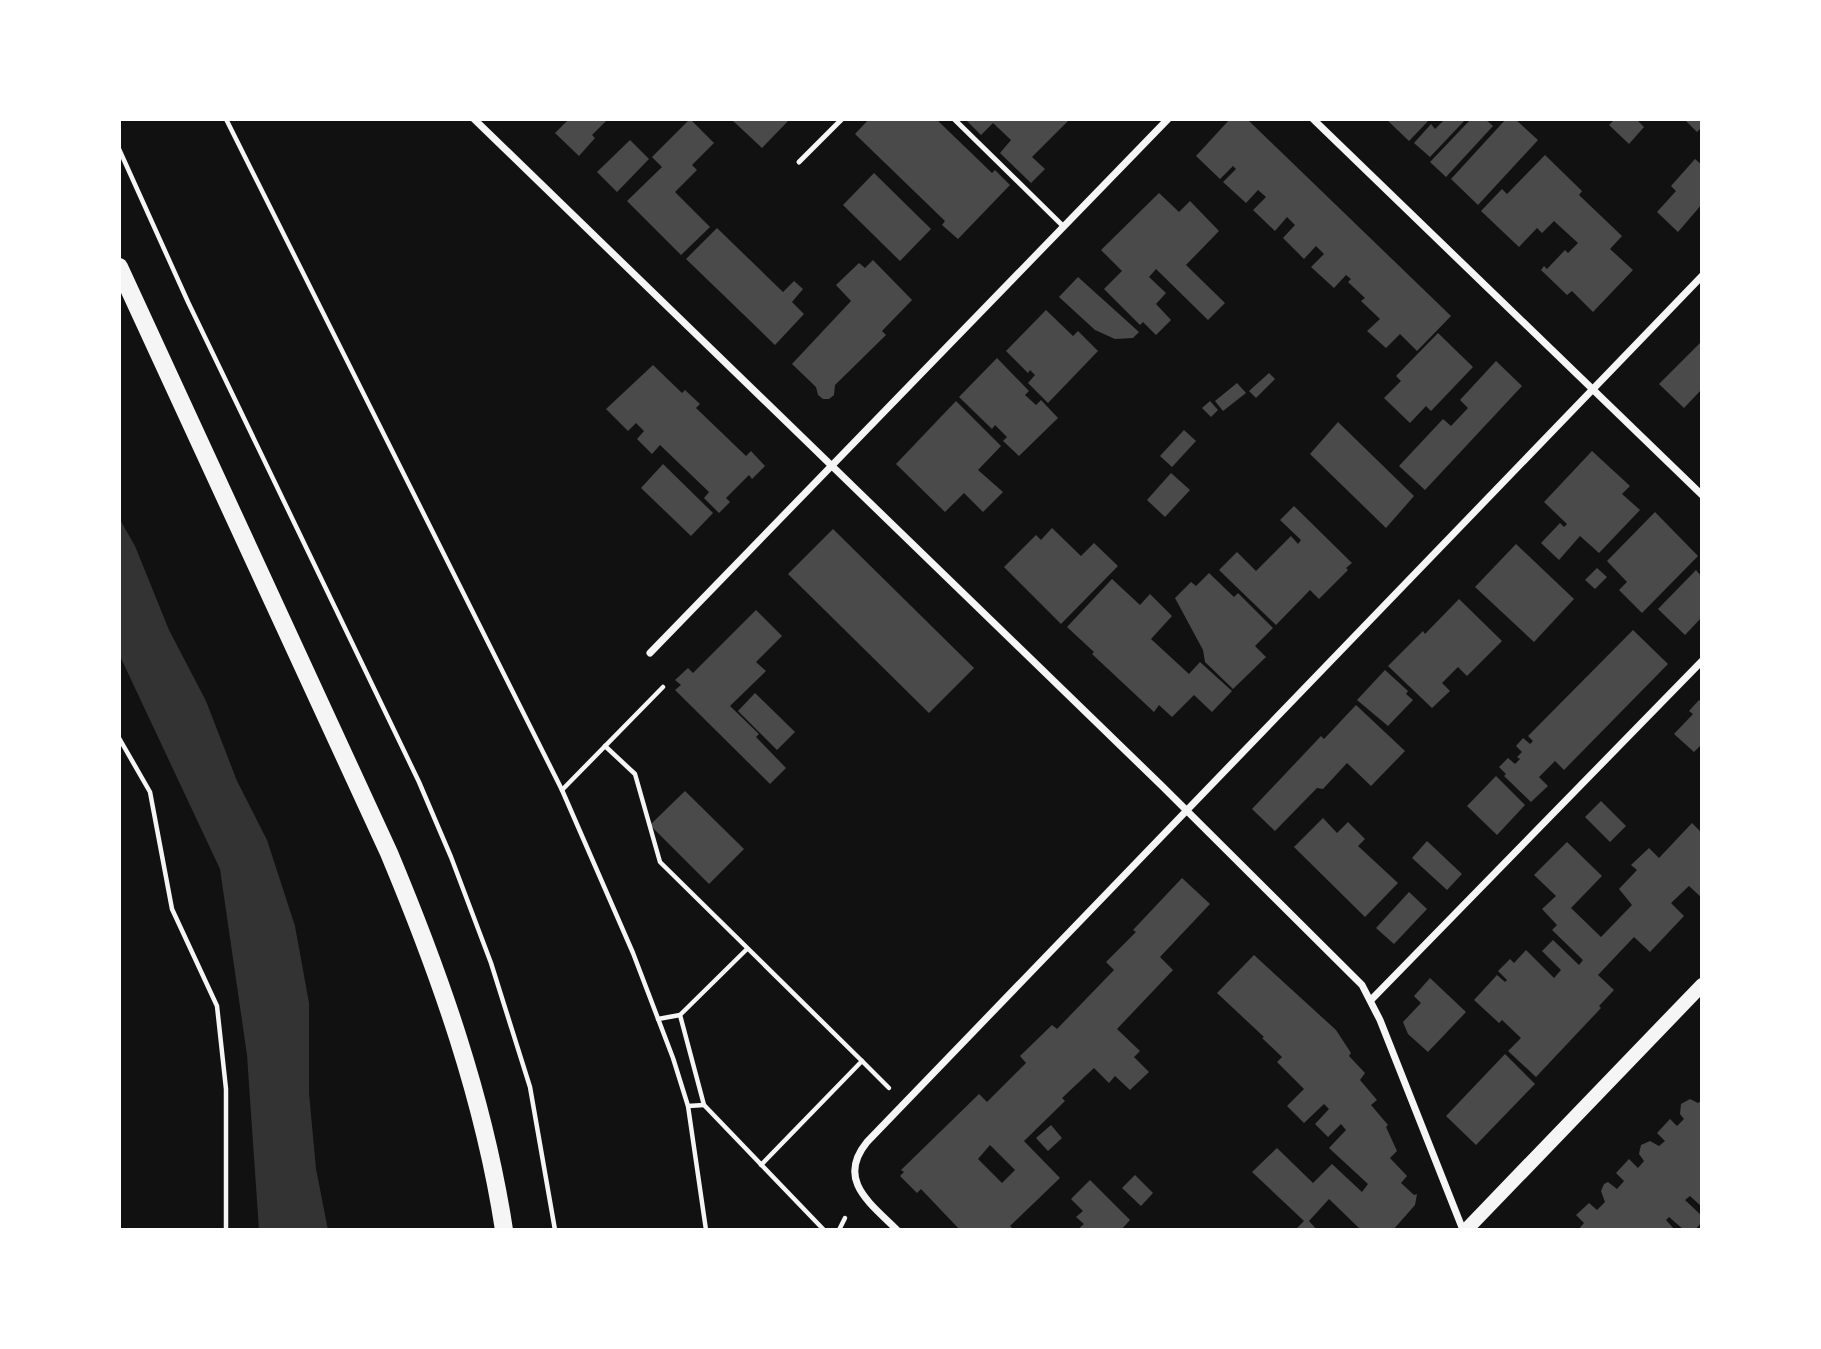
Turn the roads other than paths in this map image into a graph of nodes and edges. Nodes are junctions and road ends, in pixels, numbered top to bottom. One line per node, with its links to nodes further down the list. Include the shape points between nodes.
1 (842, 119): 6 (lane)
2 (954, 119): 7 (lane)
3 (1168, 119): 7 (street)
4 (1313, 119): 10 (street)
5 (476, 120): 11 (street)
6 (799, 162)
7 (1063, 226): 11 (street)
8 (119, 267): 18 (main road, via 419,926 462,1047 497,1182)
9 (1702, 276): 10 (street)
10 (1594, 390): 12 (street); 15 (street)
11 (832, 466): 13 (street); 15 (street)
12 (1702, 495)
13 (650, 653)
14 (1702, 661): 17 (street)
15 (1188, 811): 17 (street, via 1348,970); 19 (street, via 860,1151 854,1162 856,1184)
16 (1702, 985): 20 (main road)
17 (1371, 1000): 20 (street)
18 (504, 1230)
19 (897, 1230)
20 (1464, 1230)

